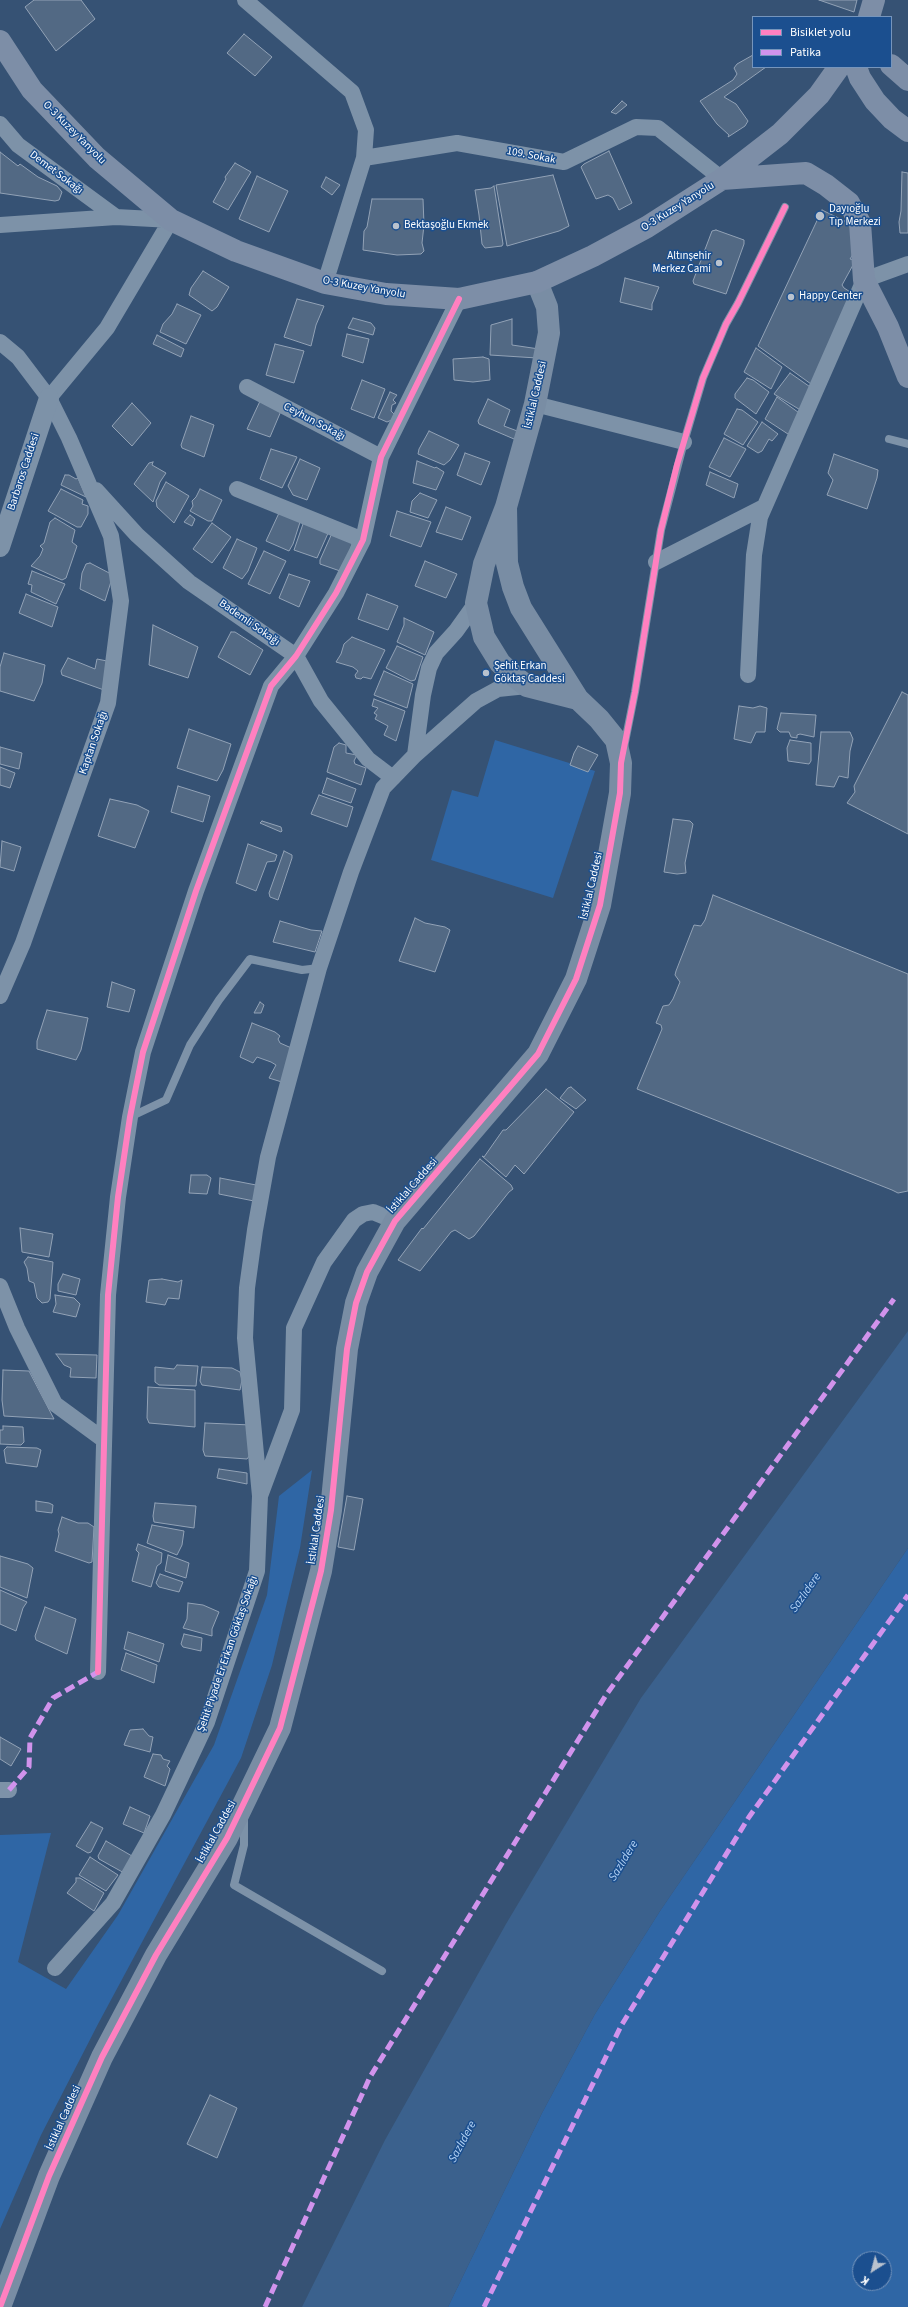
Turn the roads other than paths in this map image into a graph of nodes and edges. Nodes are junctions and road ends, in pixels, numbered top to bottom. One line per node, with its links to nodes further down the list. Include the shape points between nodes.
1 (245, 0): 9 (street, via 352,92 366,130)
2 (0, 41): 13 (main road, O-3 Kuzey Yanyolu, via 37,96 97,158)
3 (892, 66): 6 (main road)
4 (838, 68): 10 (main road, O-3 Kuzey Yanyolu, via 819,95 780,134)
5 (856, 68): 8 (main road, via 875,101)
6 (908, 80)
7 (0, 124): 12 (street, Demet Sokağı, via 18,145)
8 (908, 131)
9 (364, 158): 10 (street, 109. Sokak, via 457,143 564,162 636,127 658,128); 18 (street)
10 (722, 179): 16 (main road, via 806,173 826,185 849,203 860,223); 17 (main road, O-3 Kuzey Yanyolu, via 647,227)
11 (785, 207): 26 (lane, via 726,324 703,378)
12 (116, 217): 13 (street); 14 (street)
13 (171, 220): 18 (main road, O-3 Kuzey Yanyolu, via 236,251); 23 (street, via 107,328)
14 (0, 225)
15 (908, 264): 16 (street)
16 (864, 280): 21 (main road, via 888,327); 32 (street)
17 (538, 282): 19 (main road, O-3 Kuzey Yanyolu); 24 (main road, İstiklal Caddesi, via 547,307 549,333)
18 (325, 283): 19 (main road, O-3 Kuzey Yanyolu, via 386,294)
19 (459, 299): 28 (street)
20 (0, 342): 23 (street, Kaptan Sokağı, via 18,357)
21 (908, 377)
22 (247, 387): 28 (street, Ceyhun Sokağı)
23 (49, 398): 29 (street, Kaptan Sokağı); 34 (street, Barbaros Caddesi)
24 (535, 404): 26 (street); 31 (main road, İstiklal Caddesi)
25 (889, 439): 27 (lane)
26 (684, 442): 35 (lane)
27 (908, 444)
28 (381, 457): 33 (street)
29 (88, 482): 38 (street, Bademli Sokağı, via 137,535 189,582); 47 (street, Kaptan Sokağı, via 111,536 121,601 108,702 23,943)
30 (237, 489): 33 (street)
31 (506, 507): 36 (main road, İstiklal Caddesi, via 507,563); 37 (main road, İstiklal Caddesi, via 484,564)
32 (764, 507): 35 (street); 40 (street, via 760,516 754,555)
33 (363, 540): 38 (street, via 336,593)
34 (0, 547)
35 (656, 562): 44 (lane)
36 (517, 598): 37 (main road, via 510,591 498,589 486,593); 39 (main road, İstiklal Caddesi, via 535,632)
37 (476, 603): 41 (main road, İstiklal Caddesi, via 484,637 500,662); 43 (street, via 436,653 429,668)
38 (296, 656): 45 (street, Bademli Sokağı, via 321,701 368,759); 48 (street, via 271,686 196,891 144,1052)
39 (553, 657): 41 (main road, via 553,669 547,678); 42 (main road, İstiklal Caddesi)
40 (748, 675)
41 (527, 686): 42 (main road, İstiklal Caddesi); 43 (street, via 498,689 476,701)
42 (578, 700): 44 (main road, İstiklal Caddesi, via 599,719 616,740)
43 (415, 755): 45 (street)
44 (621, 764): 49 (main road, İstiklal Caddesi, via 620,793 600,905 576,979 564,1006 538,1054)
45 (393, 778): 46 (street, via 383,788 374,808)
46 (319, 968): 48 (lane, via 302,970 250,959 190,1045 166,1100); 52 (street, via 268,1157 247,1288 245,1338)
47 (0, 996)
48 (130, 1117): 51 (street, via 118,1197 108,1295)
49 (396, 1221): 52 (street, Şehit Piyade Er Erkan Göktaş Sokağı, via 373,1212 363,1214 354,1220 324,1262 294,1328 292,1410); 54 (main road, İstiklal Caddesi, via 367,1272 356,1303 347,1349 331,1510 321,1571 280,1728)
50 (0, 1286): 51 (street, via 17,1328 55,1404)
51 (104, 1440): 53 (street)
52 (260, 1496): 55 (street, Şehit Piyade Er Erkan Göktaş Sokağı, via 256,1572 207,1722 163,1815 113,1903)
53 (98, 1672)
54 (244, 1805): 56 (lane, via 244,1845 234,1885); 57 (main road, İstiklal Caddesi, via 156,1956 102,2057 49,2176)
55 (55, 1968)
56 (382, 1971)
57 (0, 2307)

